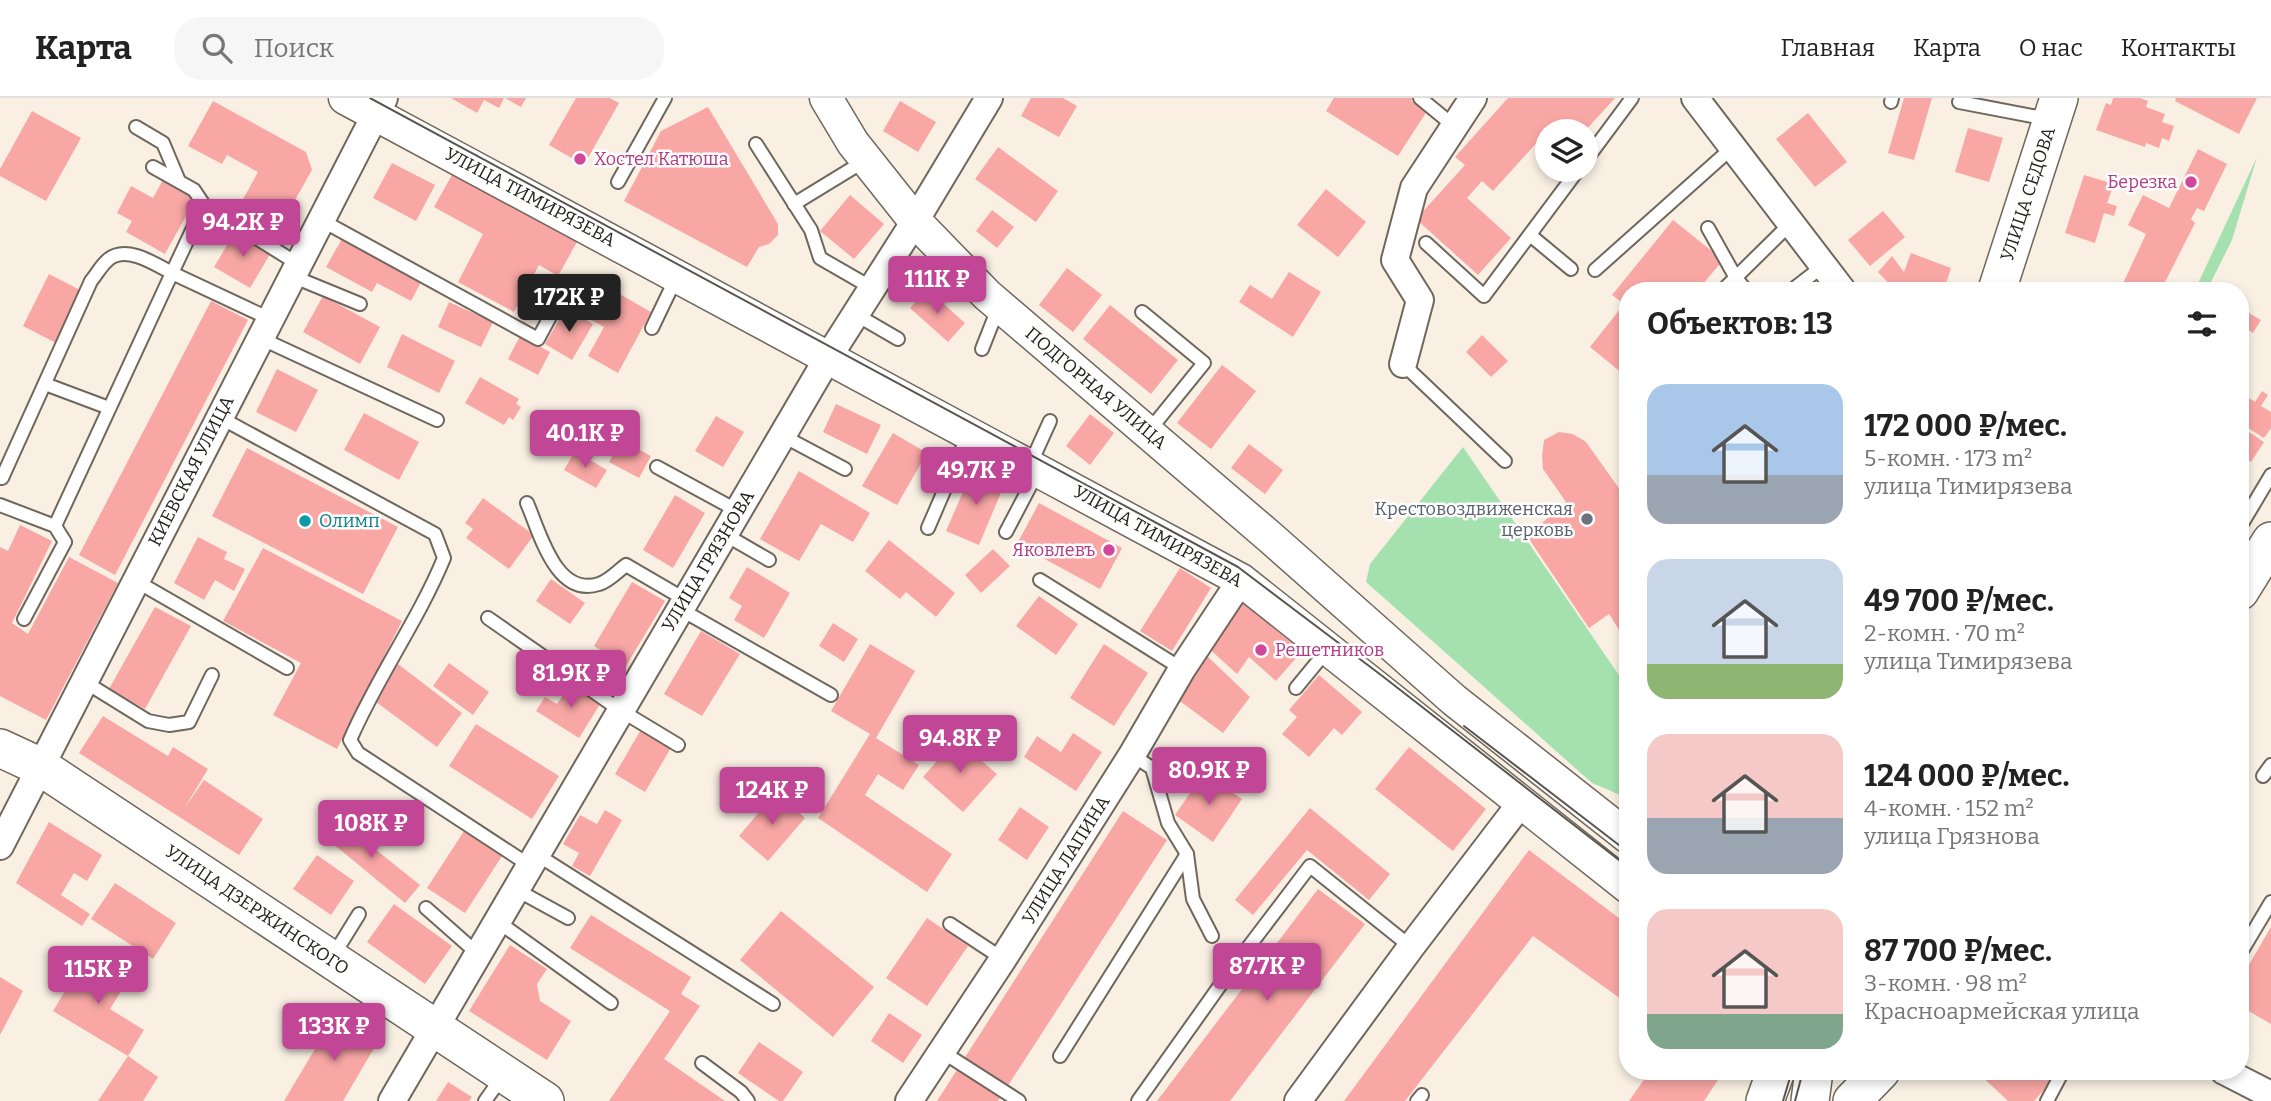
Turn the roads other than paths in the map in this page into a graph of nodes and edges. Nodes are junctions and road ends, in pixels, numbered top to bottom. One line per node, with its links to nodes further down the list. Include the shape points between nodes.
1 (345, 98): 10 (street, УЛИЦА ТИМИРЯЗЕВА)
2 (665, 98): 20 (lane)
3 (825, 98): 17 (street, ПОДГОРНАЯ УЛИЦА)
4 (989, 98): 25 (street, УЛИЦА ГРЯЗНОВА)
5 (1420, 98): 12 (lane)
6 (1472, 98): 12 (street)
7 (1632, 98): 15 (lane)
8 (1695, 98): 16 (street)
9 (1959, 102): 11 (lane)
10 (380, 106): 24 (street, КИЕВСКАЯ УЛИЦА); 35 (street, УЛИЦА ТИМИРЯЗЕВА)
11 (2055, 109): 41 (main road, УЛИЦА СЕДОВА)
12 (1454, 126): 53 (street, via 1414,188 1395,260 1420,300)
13 (136, 127): 19 (lane, via 163,143)
14 (756, 144): 22 (lane)
15 (1598, 144)
16 (1732, 147): 26 (street); 33 (lane)
17 (866, 160): 22 (lane); 25 (street, ПОДГОРНАЯ УЛИЦА)
18 (153, 167): 19 (lane)
19 (179, 181): 23 (lane, via 194,190)
20 (618, 182)
21 (1569, 182): 28 (lane)
22 (794, 204): 42 (lane, via 811,230 820,258)
23 (204, 205): 31 (lane); 34 (lane)
24 (321, 220): 31 (street, КИЕВСКАЯ УЛИЦА); 43 (lane, via 538,339)
25 (915, 221): 42 (street, УЛИЦА ГРЯЗНОВА); 45 (street, ПОДГОРНАЯ УЛИЦА)
26 (1791, 223): 30 (street); 36 (lane)
27 (1708, 228): 36 (lane)
28 (1530, 235): 29 (lane, via 1484,296); 32 (lane)
29 (1426, 243)
30 (1823, 266): 39 (lane); 40 (street)
31 (295, 269): 44 (lane, via 304,281); 49 (street, КИЕВСКАЯ УЛИЦА)
32 (1571, 269)
33 (1595, 270)
34 (172, 273): 49 (lane); 54 (lane, via 125,253 110,258 91,281); 55 (lane)
35 (677, 276): 48 (lane); 52 (street, УЛИЦА ТИМИРЯЗЕВА)
36 (1736, 278): 37 (lane); 38 (lane)
37 (1732, 282)
38 (1739, 282)
39 (1802, 282)
40 (1836, 282)
41 (2000, 282)
42 (872, 288): 47 (street, УЛИЦА ГРЯЗНОВА)
43 (559, 300)
44 (360, 304)
45 (999, 306): 51 (lane); 60 (street, ПОДГОРНАЯ УЛИЦА)
46 (1142, 312): 60 (lane, via 1204,363)
47 (856, 314): 50 (lane); 52 (street, УЛИЦА ГРЯЗНОВА)
48 (652, 328)
49 (265, 329): 56 (street, КИЕВСКАЯ УЛИЦА); 57 (lane)
50 (898, 339)
51 (982, 349)
52 (829, 356): 59 (street, УЛИЦА ТИМИРЯЗЕВА); 61 (street, УЛИЦА ГРЯЗНОВА)
53 (1403, 364): 62 (lane)
54 (45, 384): 55 (lane); 67 (lane)
55 (109, 408): 72 (lane)
56 (219, 417): 81 (street, КИЕВСКАЯ УЛИЦА); 101 (lane, via 435,534 444,558 350,740 358,753)
57 (437, 420)
58 (1050, 421): 64 (lane)
59 (969, 432): 64 (street, УЛИЦА ТИМИРЯЗЕВА); 73 (lane)
60 (1148, 433): 98 (street, ПОДГОРНАЯ УЛИЦА, via 1454,700)
61 (783, 436): 65 (lane); 70 (street, УЛИЦА ГРЯЗНОВА)
62 (1505, 461)
63 (657, 467): 70 (lane)
64 (1034, 468): 74 (lane); 80 (street, УЛИЦА ТИМИРЯЗЕВА)
65 (845, 469)
66 (2271, 475): 71 (lane)
67 (1, 479)
68 (527, 503): 82 (lane, via 562,577 581,587 601,583 626,565)
69 (0, 505): 72 (lane)
70 (738, 511): 75 (street, УЛИЦА ГРЯЗНОВА)
71 (2249, 512)
72 (55, 526): 84 (lane, via 65,542)
73 (928, 528)
74 (1006, 532)
75 (724, 534): 77 (lane); 82 (street, УЛИЦА ГРЯЗНОВА)
76 (2271, 541): 78 (main road)
77 (769, 560)
78 (2249, 576)
79 (1040, 580): 87 (lane)
80 (1241, 580): 85 (street, УЛИЦА ТИМИРЯЗЕВА); 87 (street, УЛИЦА ЛАПИНА)
81 (136, 581): 86 (lane); 89 (street, КИЕВСКАЯ УЛИЦА)
82 (683, 604): 91 (lane); 92 (street, УЛИЦА ГРЯЗНОВА)
83 (488, 618): 92 (lane)
84 (24, 619)
85 (1329, 649): 90 (lane); 97 (street, УЛИЦА ТИМИРЯЗЕВА)
86 (287, 668)
87 (1182, 669): 95 (street, УЛИЦА ЛАПИНА)
88 (212, 675): 89 (lane, via 189,722 169,725 148,722)
89 (85, 682): 96 (street, КИЕВСКАЯ УЛИЦА)
90 (1296, 688)
91 (831, 695)
92 (621, 710): 93 (lane); 101 (street, УЛИЦА ГРЯЗНОВА)
93 (678, 745)
94 (0, 748): 96 (main road, УЛИЦА ДЗЕРЖИНСКОГО)
95 (1132, 755): 100 (lane, via 1152,768 1168,822); 114 (street, УЛИЦА ЛАПИНА)
96 (41, 767): 99 (street, КИЕВСКАЯ УЛИЦА); 115 (main road, УЛИЦА ДЗЕРЖИНСКОГО)
97 (1521, 803): 102 (street, УЛИЦА ТИМИРЯЗЕВА); 112 (street)
98 (1619, 831)
99 (0, 846)
100 (1187, 854): 110 (lane, via 1193,900); 120 (lane)
101 (533, 859): 103 (street, УЛИЦА ГРЯЗНОВА); 117 (lane)
102 (1619, 880)
103 (515, 889): 107 (lane); 108 (street, УЛИЦА ГРЯЗНОВА)
104 (2271, 902): 111 (lane)
105 (426, 908): 113 (lane)
106 (359, 914): 115 (lane)
107 (568, 918)
108 (497, 920): 113 (street, УЛИЦА ГРЯЗНОВА); 116 (lane)
109 (950, 923): 114 (lane)
110 (1212, 936)
111 (2249, 939)
112 (1411, 947): 134 (lane, via 1310,866); 135 (street)
113 (477, 953): 118 (street, УЛИЦА ГРЯЗНОВА)
114 (1003, 959): 119 (street, УЛИЦА ЛАПИНА)
115 (331, 960): 118 (main road, УЛИЦА ДЗЕРЖИНСКОГО)
116 (611, 1003)
117 (773, 1004)
118 (433, 1027): 127 (main road, УЛИЦА ДЗЕРЖИНСКОГО); 129 (street, УЛИЦА ГРЯЗНОВА)
119 (941, 1051): 132 (street, УЛИЦА ЛАПИНА); 133 (lane)
120 (1060, 1056)
121 (702, 1063): 131 (lane)
122 (1773, 1080): 136 (main road)
123 (1813, 1080): 137 (main road)
124 (1872, 1080): 138 (main road)
125 (2058, 1080): 139 (lane)
126 (2242, 1080): 128 (street)
127 (494, 1087): 130 (main road, УЛИЦА ДЗЕРЖИНСКОГО)
128 (2271, 1095)
129 (391, 1101)
130 (545, 1101)
131 (748, 1101)
132 (909, 1101)
133 (1019, 1101)
134 (1138, 1101)
135 (1298, 1101)
136 (1765, 1101)
137 (1810, 1101)
138 (1852, 1101)
139 (2047, 1101)

